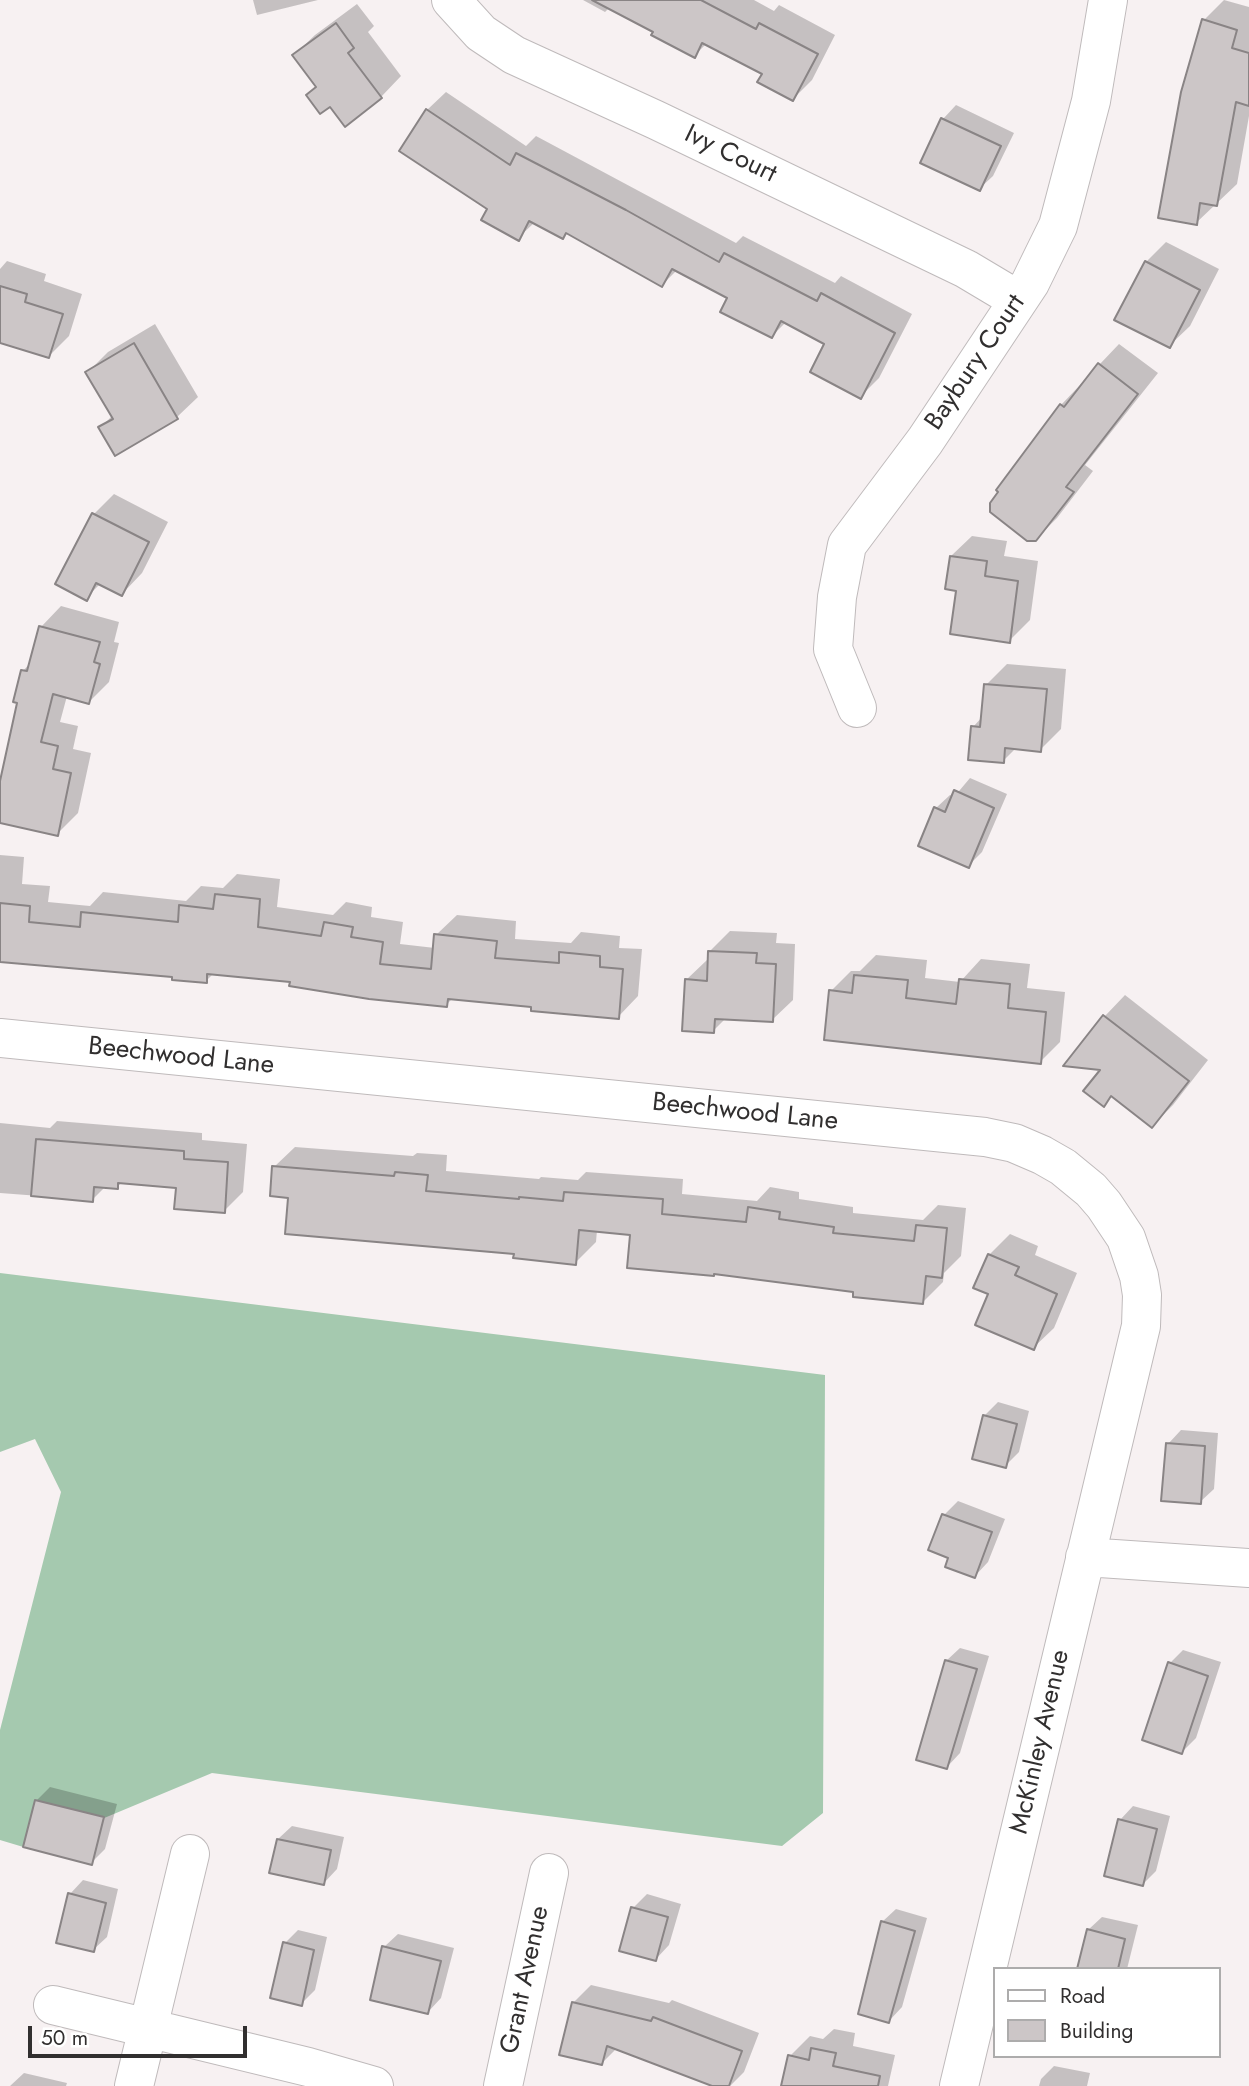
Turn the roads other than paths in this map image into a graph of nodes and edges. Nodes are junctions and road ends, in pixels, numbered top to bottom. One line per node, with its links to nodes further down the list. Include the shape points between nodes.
1 (451, 0): 3 (street, Ivy Court, via 481,33 514,55 953,263)
2 (1108, 0): 3 (street, Baybury Court, via 1091,101 1058,226)
3 (1018, 300): 4 (street, Baybury Court, via 925,440 847,545 833,649)
4 (857, 708)
5 (0, 1038): 6 (street, Beechwood Lane, via 985,1137 1042,1154 1104,1205 1126,1238 1142,1296 1141,1326)
6 (1085, 1558): 7 (street); 15 (street, McKinley Avenue)
7 (1249, 1568)
8 (190, 1854): 11 (street)
9 (549, 1873): 14 (street, Grant Avenue)
10 (53, 2005): 11 (street)
11 (148, 2029): 12 (street); 13 (street)
12 (134, 2086)
13 (374, 2086)
14 (503, 2086)
15 (959, 2086)

